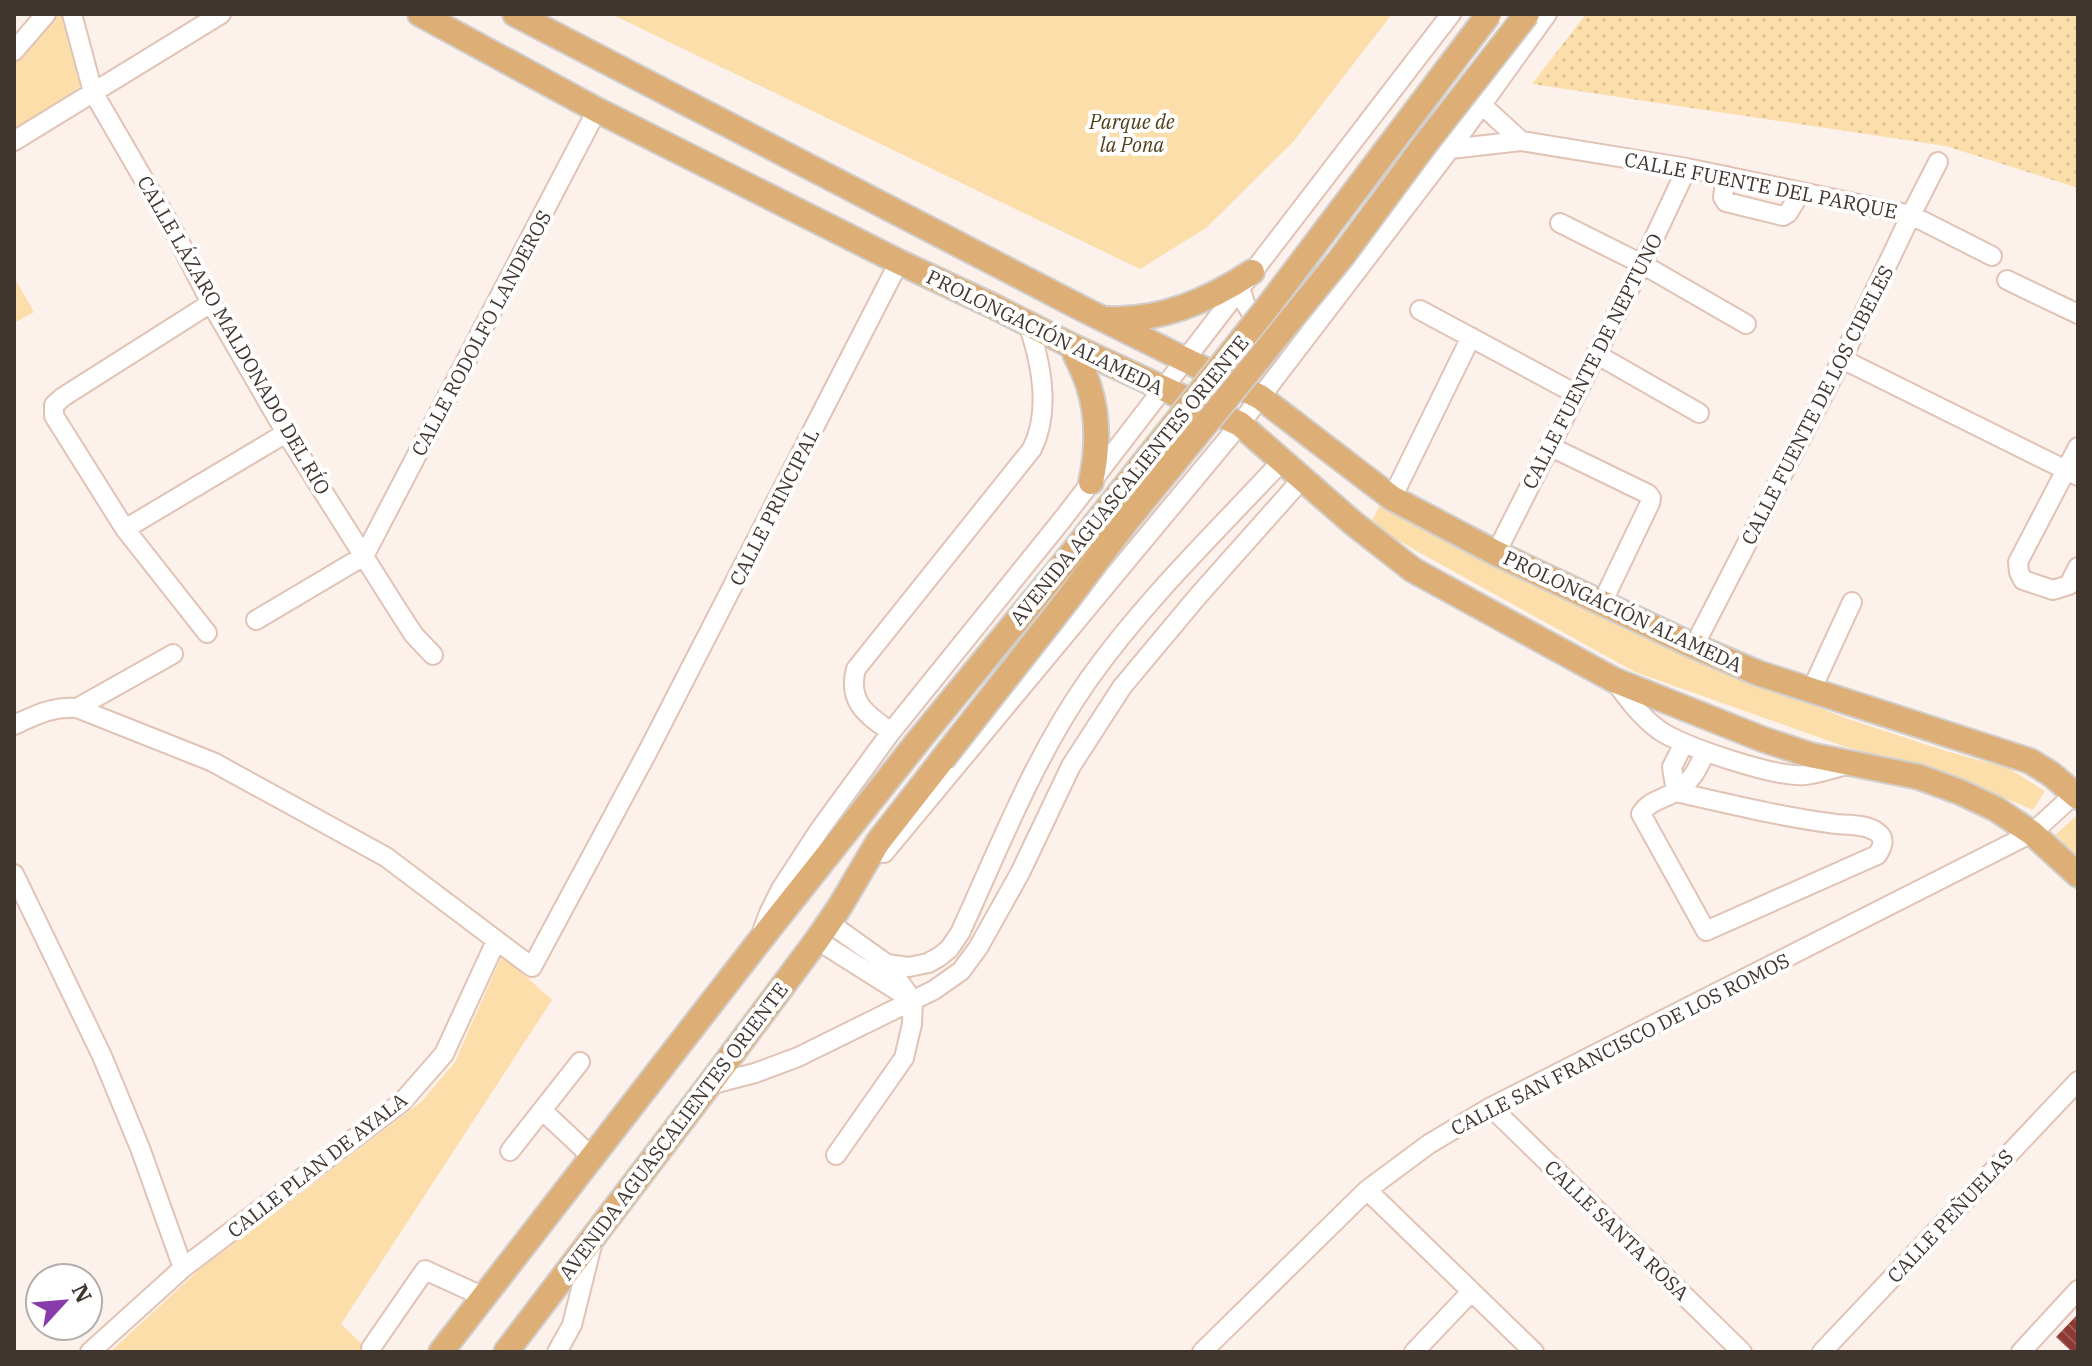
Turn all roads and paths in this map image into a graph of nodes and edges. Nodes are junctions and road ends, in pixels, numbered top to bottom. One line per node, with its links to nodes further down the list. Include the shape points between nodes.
1 (46, 14): 10 (street)
2 (72, 14): 11 (street, CALLE LÁZARO MALDONADO DEL RÍO)
3 (221, 14): 11 (street)
4 (420, 14): 13 (main road, PROLONGACIÓN ALAMEDA)
5 (515, 14): 31 (main road, PROLONGACIÓN ALAMEDA)
6 (1451, 14): 26 (street, AVENIDA AGUASCALIENTES ORIENTE)
7 (1489, 14): 83 (main road, AVENIDA AGUASCALIENTES ORIENTE, bridge, via 1270,304)
8 (1527, 14): 82 (main road, AVENIDA AGUASCALIENTES ORIENTE, bridge, via 1341,258 1125,523 878,842)
9 (1547, 14): 12 (street, AVENIDA AGUASCALIENTES ORIENTE)
10 (14, 51)
11 (93, 92): 14 (street); 28 (street, CALLE LÁZARO MALDONADO DEL RÍO)
12 (1482, 105): 15 (street); 16 (street, AVENIDA AGUASCALIENTES ORIENTE)
13 (597, 110): 24 (main road, PROLONGACIÓN ALAMEDA); 56 (street, CALLE RODOLFO LANDEROS)
14 (14, 141)
15 (1521, 141): 16 (street, CALLE FUENTE DEL PARQUE); 18 (street, CALLE FUENTE DEL PARQUE)
16 (1450, 149): 34 (street, AVENIDA AGUASCALIENTES ORIENTE)
17 (1938, 162): 21 (street, CALLE FUENTE DE LOS CIBELES)
18 (1687, 168): 19 (street, CALLE FUENTE DEL PARQUE); 25 (street, CALLE FUENTE DE NEPTUNO)
19 (1726, 176): 20 (street, CALLE FUENTE DEL PARQUE); 20 (street, via 1726,202 1783,216)
20 (1801, 192): 21 (street, CALLE FUENTE DEL PARQUE)
21 (1911, 215): 23 (street, CALLE FUENTE DEL PARQUE); 39 (street, CALLE FUENTE DE LOS CIBELES)
22 (1560, 223): 25 (street)
23 (1992, 256)
24 (899, 262): 32 (main road, PROLONGACIÓN ALAMEDA); 84 (street, CALLE PRINCIPAL, via 532,967)
25 (1642, 264): 33 (street); 37 (street, CALLE FUENTE DE NEPTUNO)
26 (1246, 280): 31 (main road, via 1172,311); 34 (street, via 1250,311 1263,332 1280,339); 38 (street, AVENIDA AGUASCALIENTES ORIENTE)
27 (2007, 280): 30 (street)
28 (211, 303): 45 (street, CALLE LÁZARO MALDONADO DEL RÍO); 54 (street, via 54,405 54,416)
29 (1420, 310): 35 (street)
30 (2078, 314)
31 (1105, 319): 38 (main road, PROLONGACIÓN ALAMEDA)
32 (1028, 324): 36 (main road, PROLONGACIÓN ALAMEDA); 71 (street, via 1042,412 1032,449 856,669 853,687 859,704)
33 (1746, 324)
34 (1307, 336): 42 (street, AVENIDA AGUASCALIENTES ORIENTE)
35 (1471, 337): 41 (street); 53 (street)
36 (1072, 346): 40 (main road, PROLONGACIÓN ALAMEDA); 52 (main road, via 1096,418)
37 (1596, 354): 41 (street, CALLE FUENTE DE NEPTUNO); 43 (street)
38 (1185, 358): 40 (street, AVENIDA AGUASCALIENTES ORIENTE); 42 (main road, PROLONGACIÓN ALAMEDA)
39 (1842, 359): 50 (street); 64 (street, CALLE FUENTE DE LOS CIBELES)
40 (1160, 392): 44 (main road, PROLONGACIÓN ALAMEDA); 48 (street, via 1195,412 1209,432); 52 (street, AVENIDA AGUASCALIENTES ORIENTE)
41 (1576, 394): 46 (street, CALLE FUENTE DE NEPTUNO)
42 (1260, 397): 44 (street, AVENIDA AGUASCALIENTES ORIENTE); 53 (main road, PROLONGACIÓN ALAMEDA)
43 (1699, 413)
44 (1240, 424): 48 (street, AVENIDA AGUASCALIENTES ORIENTE); 49 (main road, PROLONGACIÓN ALAMEDA)
45 (286, 433): 54 (street); 56 (street, CALLE LÁZARO MALDONADO DEL RÍO)
46 (1549, 446): 55 (street, CALLE FUENTE DE NEPTUNO); 61 (street, via 1651,498)
47 (2078, 447): 50 (street)
48 (1213, 455): 82 (street, AVENIDA AGUASCALIENTES ORIENTE)
49 (1282, 461): 51 (main road, PROLONGACIÓN ALAMEDA); 58 (street)
50 (2072, 474): 57 (street, via 2018,562 2023,580 2053,590 2069,585)
51 (1302, 479): 59 (street); 67 (main road, PROLONGACIÓN ALAMEDA, via 1413,570)
52 (1091, 482): 71 (street, AVENIDA AGUASCALIENTES ORIENTE)
53 (1392, 498): 55 (main road, PROLONGACIÓN ALAMEDA)
54 (125, 529): 63 (street)
55 (1496, 553): 61 (main road, PROLONGACIÓN ALAMEDA)
56 (364, 556): 62 (street); 66 (street, CALLE LÁZARO MALDONADO DEL RÍO, via 414,635)
57 (2078, 567)
58 (1175, 574): 59 (street); 78 (street, via 1087,681 1048,744)
59 (1198, 596): 79 (street, via 1122,687 1071,766)
60 (1852, 602): 68 (street)
61 (1602, 603): 64 (main road, PROLONGACIÓN ALAMEDA)
62 (256, 620)
63 (207, 633)
64 (1694, 646): 68 (main road, PROLONGACIÓN ALAMEDA)
65 (173, 654): 69 (street)
66 (433, 655)
67 (1614, 680): 72 (street, via 1658,729); 74 (main road, PROLONGACIÓN ALAMEDA, via 1762,739)
68 (1811, 691): 76 (main road, PROLONGACIÓN ALAMEDA, via 2030,761)
69 (77, 708): 70 (street, via 43,711); 84 (street, via 213,762 386,857)
70 (14, 725)
71 (891, 732): 83 (street, AVENIDA AGUASCALIENTES ORIENTE, via 781,889)
72 (1684, 743): 73 (street); 75 (street, via 1672,767)
73 (1705, 752): 74 (street, via 1784,775); 75 (street, via 1696,775)
74 (1851, 764): 77 (main road, PROLONGACIÓN ALAMEDA, via 1919,777 1960,792)
75 (1676, 792): 75 (street, via 1802,820 1870,828 1880,834 1882,847 1877,855 1706,931 1641,814 1646,805)
76 (2077, 794): 77 (street, CALLE SAN FRANCISCO DE LOS ROMOS)
77 (2032, 833): 81 (main road, PROLONGACIÓN ALAMEDA); 92 (street, CALLE SAN FRANCISCO DE LOS ROMOS)
78 (997, 852): 79 (street); 85 (street, via 960,933)
79 (1020, 873): 87 (street, via 970,961)
80 (14, 874): 99 (street, via 102,1056)
81 (2078, 875)
82 (828, 923): 86 (street); 88 (street); 91 (main road, AVENIDA AGUASCALIENTES ORIENTE)
83 (761, 939): 96 (main road, AVENIDA AGUASCALIENTES ORIENTE)
84 (496, 941): 99 (street, CALLE PLAN DE AYALA, via 444,1054 402,1102)
85 (939, 957): 86 (street, via 909,967); 87 (street)
86 (887, 964): 88 (street)
87 (950, 980): 88 (street)
88 (913, 1001): 91 (street, via 798,1057); 95 (street, via 904,1058)
89 (580, 1062): 93 (street)
90 (2078, 1081): 112 (street, CALLE PEÑUELAS)
91 (709, 1085): 98 (main road, AVENIDA AGUASCALIENTES ORIENTE)
92 (1491, 1107): 97 (street, CALLE SAN FRANCISCO DE LOS ROMOS); 111 (street, CALLE SANTA ROSA)
93 (543, 1111): 94 (street); 96 (street)
94 (510, 1151)
95 (836, 1155)
96 (592, 1157): 102 (main road, AVENIDA AGUASCALIENTES ORIENTE)
97 (1367, 1190): 101 (street); 108 (street, CALLE SAN FRANCISCO DE LOS ROMOS)
98 (595, 1235): 106 (main road, AVENIDA AGUASCALIENTES ORIENTE); 107 (street, via 572,1325)
99 (183, 1268): 104 (street, CALLE PLAN DE AYALA)
100 (2078, 1290): 113 (street)
101 (1471, 1292): 109 (street); 110 (street)
102 (484, 1297): 103 (street, via 425,1270); 105 (main road, AVENIDA AGUASCALIENTES ORIENTE)
103 (371, 1348)
104 (90, 1352)
105 (441, 1352)
106 (506, 1352)
107 (557, 1352)
108 (1202, 1352)
109 (1414, 1352)
110 (1534, 1352)
111 (1742, 1352)
112 (1822, 1352)
113 (2021, 1352)

